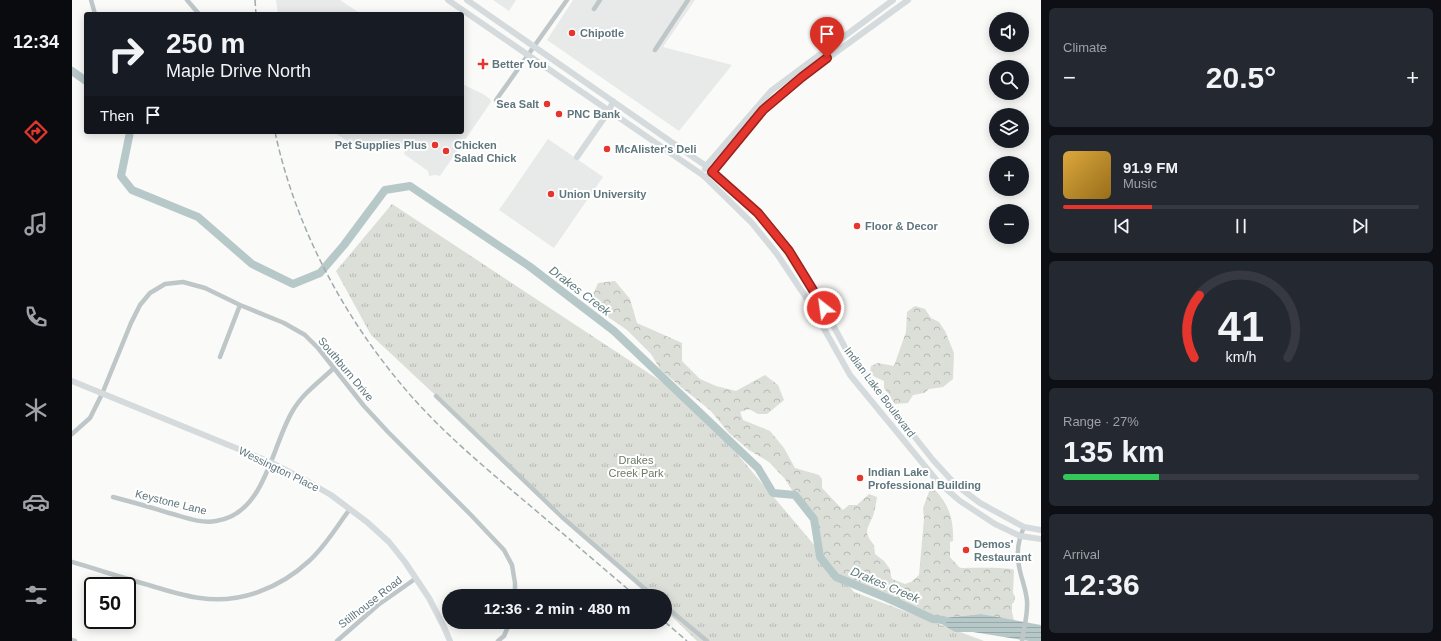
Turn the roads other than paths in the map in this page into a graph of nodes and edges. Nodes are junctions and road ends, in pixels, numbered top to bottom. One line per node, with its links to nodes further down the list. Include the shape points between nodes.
1 (91, 0): 11 (street)
2 (187, 0): 12 (street)
3 (448, 0): 17 (main road, Indian Lake Boulevard)
4 (467, 0): 15 (main road, Indian Lake Boulevard)
5 (567, 0): 15 (street)
6 (600, 0): 10 (street)
7 (688, 0): 16 (street)
8 (893, 0): 13 (main road)
9 (908, 0): 14 (main road)
10 (594, 9)
11 (94, 12)
12 (197, 12)
13 (873, 16): 14 (main road); 18 (main road)
14 (877, 22): 18 (main road)
15 (534, 46): 17 (street); 20 (main road, Indian Lake Boulevard)
16 (655, 50)
17 (528, 54): 19 (street); 23 (main road, Indian Lake Boulevard)
18 (800, 74): 21 (main road, via 771,91); 22 (main road)
19 (496, 100)
20 (613, 101): 23 (main road); 25 (main road, Indian Lake Boulevard)
21 (758, 105): 22 (main road); 25 (main road)
22 (763, 110): 26 (main road)
23 (609, 111): 24 (main road); 27 (main road, Indian Lake Boulevard)
24 (577, 157)
25 (706, 166): 26 (main road, Indian Lake Boulevard); 27 (main road)
26 (712, 172): 27 (main road); 34 (main road, Indian Lake Boulevard, via 758,213 789,251 818,297 848,353)
27 (704, 176): 35 (main road, Indian Lake Boulevard, via 752,223 777,254 809,302 850,375)
28 (240, 305): 29 (street); 30 (street, Southburn Drive, via 284,323 305,335); 32 (street, Southburn Drive, via 205,288 183,282 165,284 140,305)
29 (220, 358)
30 (334, 368): 37 (street, Keystone Lane, via 304,396 292,412); 46 (street, Southburn Drive, via 388,432 504,550 512,565)
31 (72, 381): 32 (main road, Wessington Place)
32 (102, 394): 36 (street, Southburn Drive, via 90,418); 37 (main road, Wessington Place)
33 (436, 396): 47 (street, via 562,517)
34 (904, 424): 35 (main road); 40 (main road, Indian Lake Boulevard, via 933,460 967,493)
35 (896, 431): 42 (main road, Indian Lake Boulevard, via 938,482 960,502)
36 (72, 434)
37 (270, 462): 38 (street, Keystone Lane, via 255,496 244,509 216,521 199,521); 39 (main road, Wessington Place, via 318,487)
38 (113, 497)
39 (350, 509): 44 (street, via 309,561 281,582 251,595 219,600 201,598); 45 (main road, Wessington Place, via 389,542)
40 (1024, 527): 41 (main road, Indian Lake Boulevard); 42 (street)
41 (1041, 530)
42 (1020, 536): 43 (main road, Indian Lake Boulevard); 54 (street, via 1018,565 1027,603)
43 (1041, 539)
44 (72, 562)
45 (415, 579): 50 (street, Stillhouse Road, via 378,605); 51 (main road, Wessington Place, via 429,598)
46 (515, 589)
47 (645, 589)
48 (672, 612): 53 (street)
49 (507, 629): 52 (street)
50 (337, 641)
51 (450, 641)
52 (498, 641)
53 (707, 641)
54 (1022, 641)

